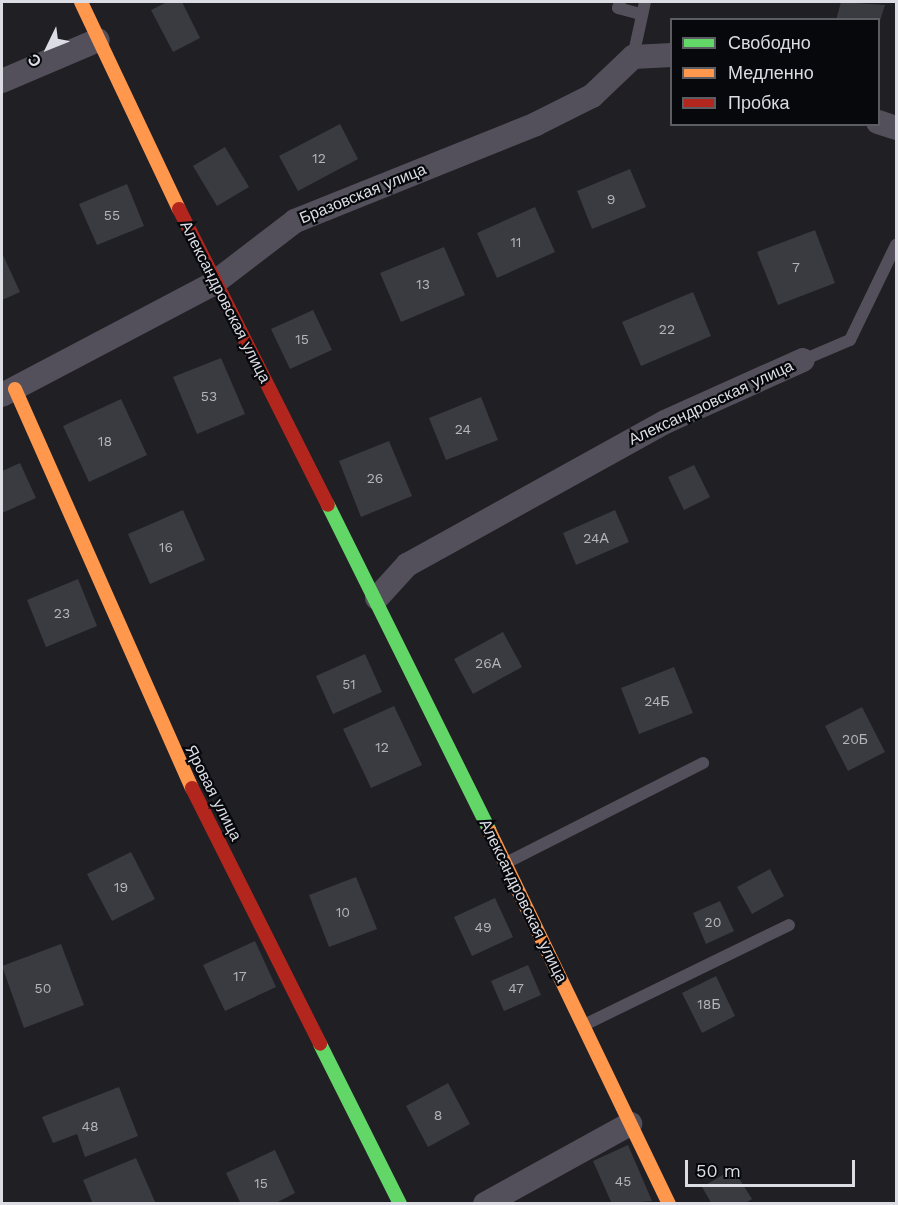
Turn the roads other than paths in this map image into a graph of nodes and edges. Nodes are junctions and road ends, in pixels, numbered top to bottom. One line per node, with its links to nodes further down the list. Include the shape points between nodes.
1 (81, 2): 5 (street, Александровская улица)
2 (620, 2): 4 (lane, via 618,8)
3 (645, 2): 4 (lane)
4 (641, 14): 7 (lane)
5 (98, 40): 8 (street); 12 (street, Александровская улица)
6 (670, 55): 7 (street)
7 (633, 57): 12 (street, Бразовская улица, via 592,96 536,124 295,221)
8 (2, 81)
9 (880, 122): 10 (street)
10 (897, 128)
11 (897, 245): 13 (lane, via 850,340)
12 (214, 284): 14 (street, Бразовская улица); 15 (street, Александровская улица)
13 (803, 360): 15 (street, Александровская улица, via 665,422 407,565)
14 (8, 392): 21 (street, Яровая улица, via 168,740)
15 (377, 598): 17 (street, Александровская улица)
16 (703, 763): 17 (lane)
17 (505, 863): 19 (street, Александровская улица)
18 (789, 925): 19 (lane)
19 (583, 1026): 20 (street, Александровская улица)
20 (630, 1124): 22 (street); 23 (street, Александровская улица)
21 (399, 1203)
22 (485, 1203)
23 (669, 1203)

